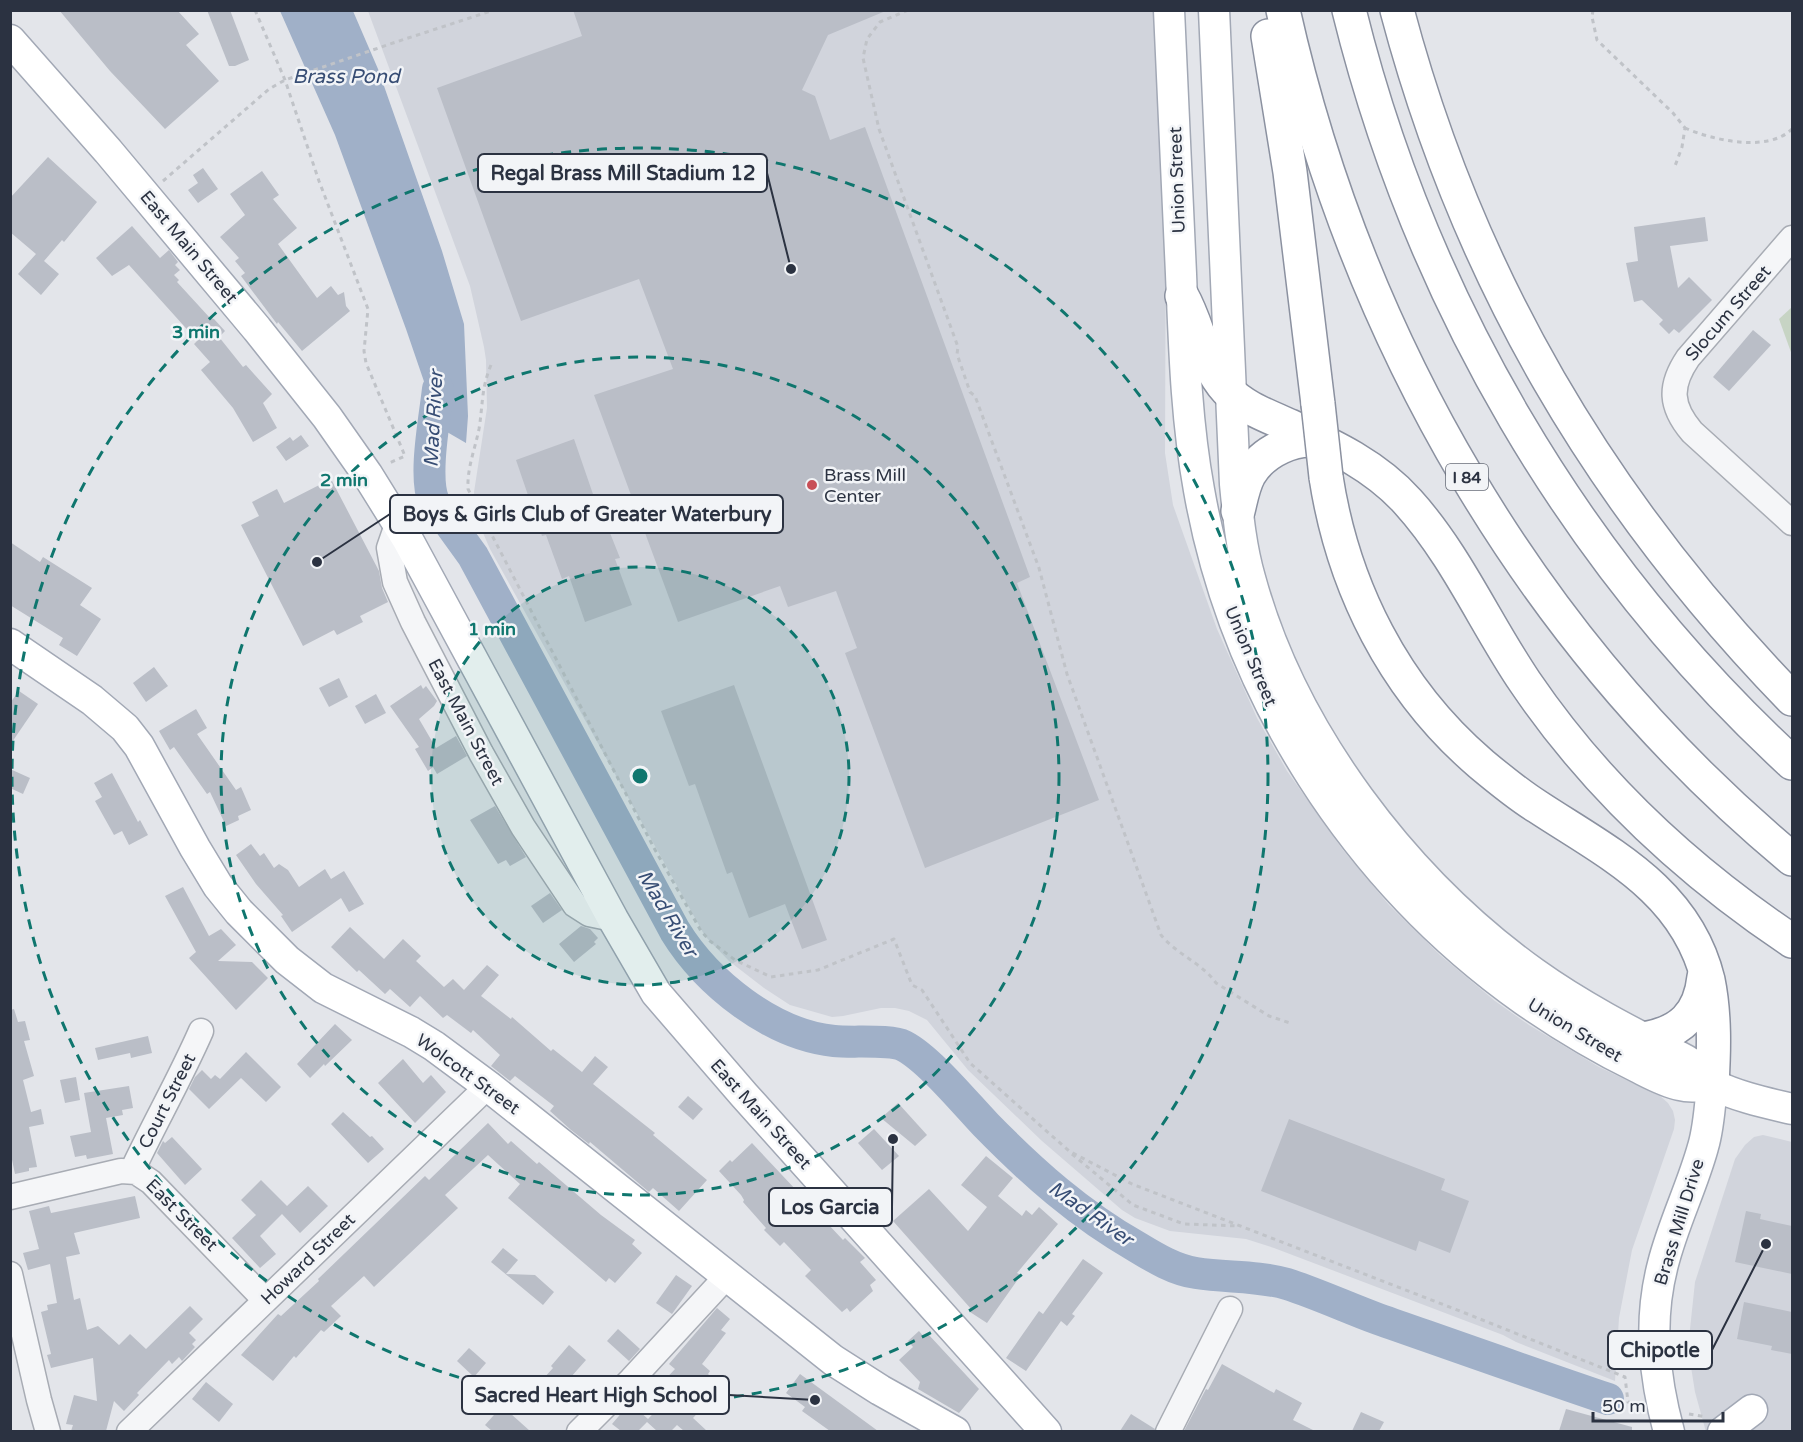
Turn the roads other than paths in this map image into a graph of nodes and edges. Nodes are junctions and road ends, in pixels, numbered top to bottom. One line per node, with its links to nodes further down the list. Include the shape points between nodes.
1 (1169, 10): 9 (main road, Union Street)
2 (1214, 10): 10 (main road, Union Street)
3 (1263, 10): 22 (highway, bridge, via 1290,172 1326,477 1339,542 1361,602 1384,648 1456,740 1536,806 1618,858 1659,892 1688,930)
4 (1283, 10): 20 (highway, I 84, via 1314,130 1352,244 1409,372 1473,488 1545,595 1609,677 1711,785)
5 (1349, 10): 18 (highway, via 1377,113 1405,192 1453,302 1511,414 1589,533 1652,614 1710,681)
6 (1397, 10): 14 (highway, via 1423,98 1463,208 1528,345 1636,516)
7 (10, 40): 39 (main road, East Main Street, via 294,374 367,474 398,522 648,981 673,1015)
8 (1792, 238): 13 (street, Slocum Street, via 1688,358 1678,372 1674,388 1681,419 1692,432)
9 (1182, 296): 10 (highway, via 1214,372); 19 (main road, Union Street, via 1193,456 1221,583 1252,665 1283,729 1320,790)
10 (1231, 395): 11 (highway); 12 (main road, Union Street)
11 (1325, 443): 12 (highway, via 1301,441 1272,452 1249,475); 21 (highway, via 1382,478 1419,514 1525,681 1613,790 1697,870)
12 (1238, 512): 19 (main road, Union Street, via 1250,577 1266,626 1307,715 1348,782)
13 (1792, 523)
14 (1729, 631): 16 (highway); 17 (highway)
15 (10, 645): 26 (main road, Wolcott Street, via 92,700 125,728 218,886 287,960 324,988 434,1046)
16 (1792, 683)
17 (1792, 699)
18 (1792, 763)
19 (1371, 836): 24 (main road, Union Street, via 1506,952 1568,996); 25 (main road, Union Street, via 1400,891 1478,965 1532,1006 1588,1041 1658,1077 1683,1086)
20 (1792, 860)
21 (1792, 941)
22 (1704, 969): 24 (highway, via 1699,1001 1689,1017 1674,1029); 25 (highway, via 1713,1024)
23 (201, 1031): 28 (street, Court Street)
24 (1643, 1039): 25 (main road, Union Street, via 1690,1062)
25 (1712, 1084): 27 (main road, Union Street); 41 (main road, Brass Mill Drive, via 1704,1145 1666,1252 1655,1312 1654,1357)
26 (488, 1086): 31 (main road, Wolcott Street); 32 (street, Howard Street)
27 (1792, 1109)
28 (132, 1171): 29 (street, East Street); 32 (street, East Street, via 151,1182)
29 (10, 1197)
30 (10, 1274): 35 (street)
31 (728, 1276): 37 (street); 38 (main road, Wolcott Street, via 844,1368)
32 (266, 1300): 36 (street, Howard Street)
33 (1230, 1309): 40 (street)
34 (1752, 1410): 42 (main road)
35 (48, 1431)
36 (129, 1431)
37 (579, 1431)
38 (955, 1431)
39 (1046, 1431)
40 (1168, 1431)
41 (1669, 1431)
42 (1723, 1431)

